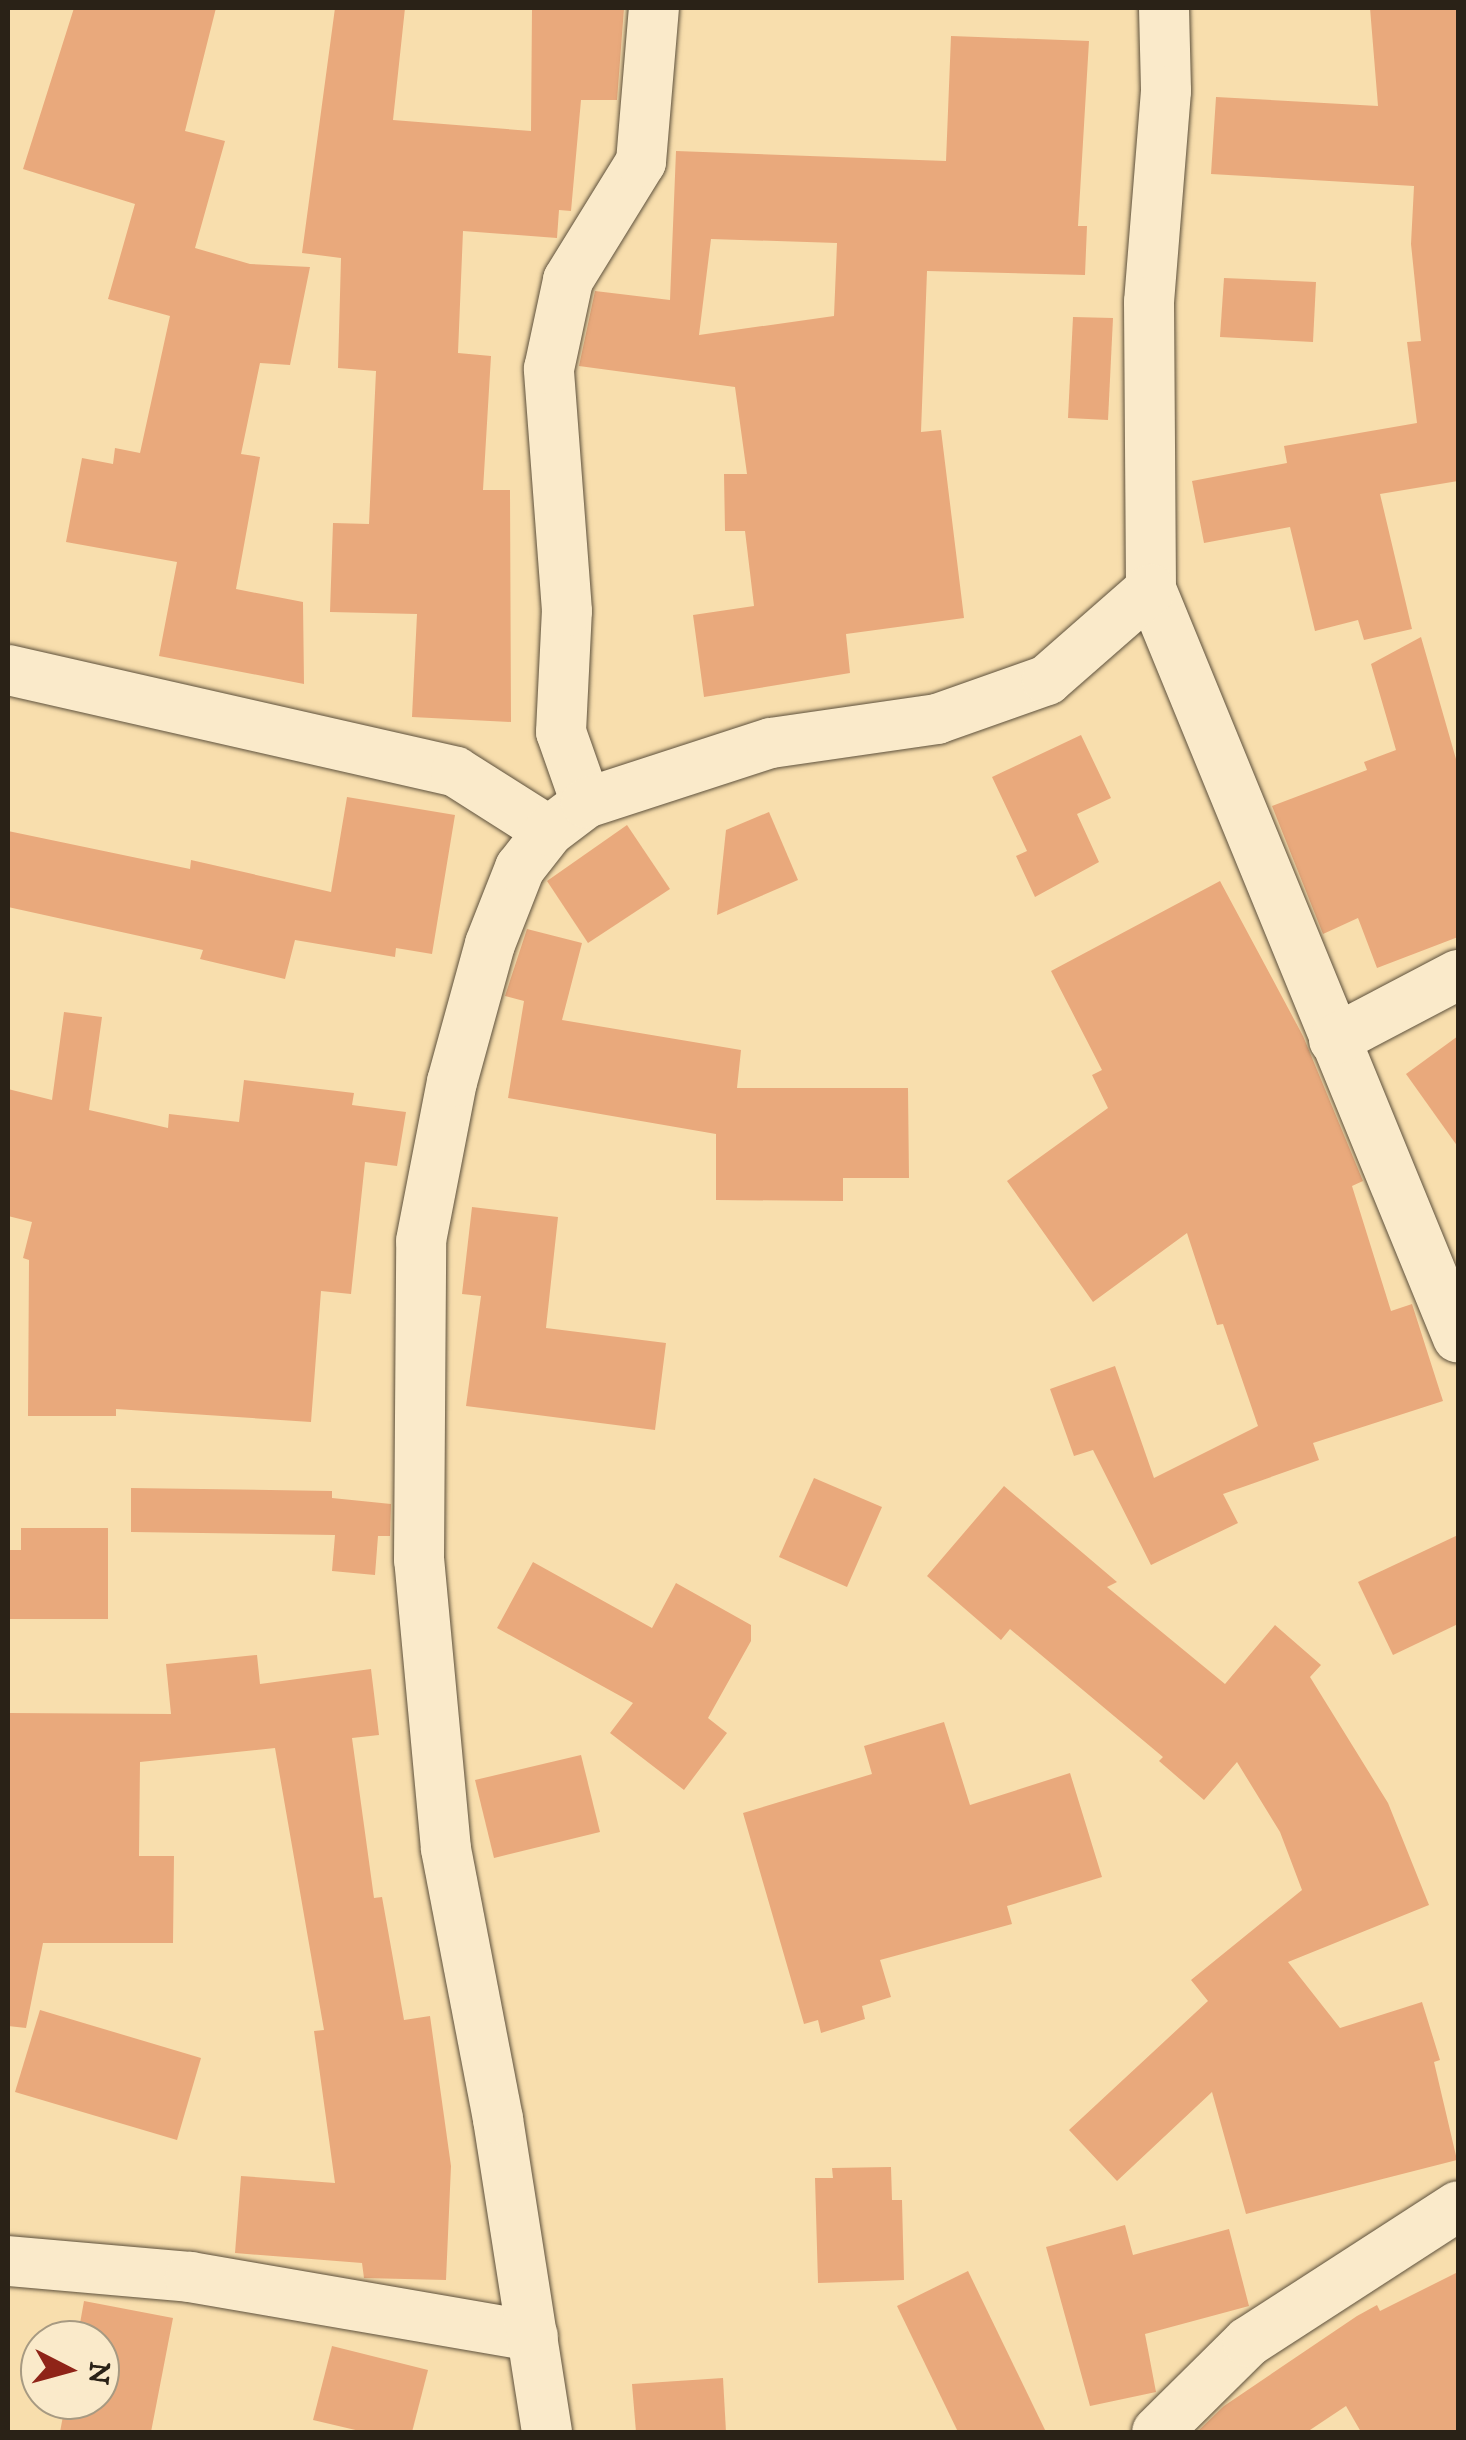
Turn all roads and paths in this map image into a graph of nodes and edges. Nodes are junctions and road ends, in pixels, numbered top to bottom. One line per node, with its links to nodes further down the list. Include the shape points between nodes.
1 (654, 8): 5 (street, via 641,162 568,280 549,369 567,612 561,732)
2 (1164, 8): 3 (street, via 1166,91 1149,302)
3 (1151, 589): 5 (street, via 1047,680 937,719 771,743); 7 (street)
4 (8, 670): 5 (street, via 456,772)
5 (568, 817): 11 (street, via 520,868 490,944 452,1082 421,1261 419,1560 446,1849)
6 (1458, 974): 7 (street)
7 (1334, 1040): 8 (street)
8 (1458, 1338)
9 (1458, 2206): 13 (street, via 1248,2342)
10 (8, 2261): 11 (street, via 190,2277)
11 (533, 2336): 12 (street)
12 (546, 2432)
13 (1157, 2432)

